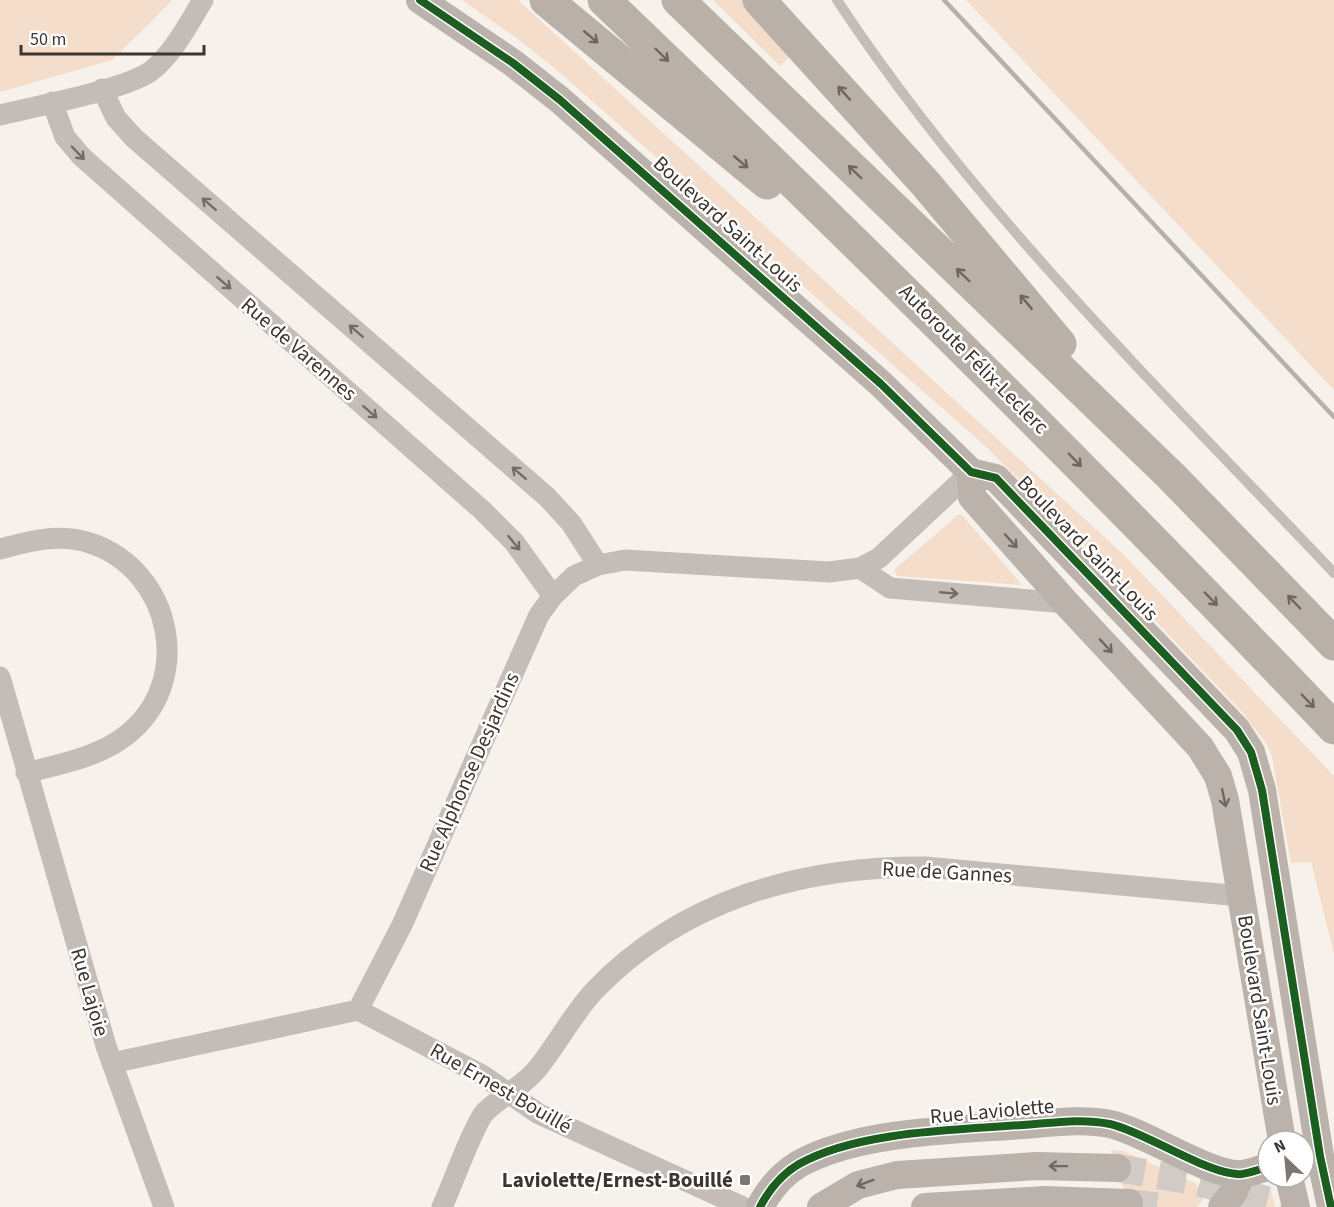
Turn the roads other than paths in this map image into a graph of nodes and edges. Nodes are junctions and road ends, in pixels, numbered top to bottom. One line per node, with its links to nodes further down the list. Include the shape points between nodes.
1 (203, 0): 8 (street, via 151,71)
2 (420, 0): 12 (street, Boulevard Saint-Louis, via 560,100 881,384)
3 (546, 0): 11 (highway, one-way to 11)
4 (604, 0): 11 (highway, Autoroute Félix-Leclerc, one-way to 11)
5 (678, 0): 13 (highway, one-way to 5)
6 (759, 0): 13 (highway, one-way to 6, via 926,183)
7 (837, 0): 17 (lane, via 920,116 1017,232 1109,336)
8 (102, 89): 9 (street); 15 (street, one-way to 8, via 571,523 547,497 134,138 116,118)
9 (52, 102): 10 (street); 18 (street, Rue de Varennes, one-way to 18, via 65,137 82,157 482,510 514,543)
10 (0, 115)
11 (944, 330): 22 (highway, Autoroute Félix-Leclerc, one-way to 22)
12 (971, 472): 16 (street, Rue Alphonse Desjardins, via 887,552); 19 (street, Boulevard Saint-Louis, one-way to 19, via 972,498); 29 (street, Boulevard Saint-Louis, via 996,478 1237,730 1251,752 1262,790)
13 (1171, 476): 20 (highway, one-way to 13)
14 (0, 549): 23 (street, via 53,538 107,550 148,586 164,619 167,637 165,674 159,692 133,730 94,754)
15 (597, 565): 16 (street, Rue Alphonse Desjardins, via 639,559 829,572); 18 (street, Rue Alphonse Desjardins, via 574,576)
16 (860, 568): 19 (street, one-way to 19, via 890,588)
17 (1334, 573)
18 (553, 596): 25 (street, Rue Alphonse Desjardins, via 533,626 402,925)
19 (1066, 603): 24 (street, Boulevard Saint-Louis, one-way to 24, via 1214,766 1225,800)
20 (1334, 644)
21 (0, 677): 23 (street, Rue Lajoie)
22 (1334, 728)
23 (26, 773): 26 (street, Rue Lajoie)
24 (1241, 896): 27 (street, Rue de Gannes, via 925,867 863,869 777,884 737,896 696,915 632,958 593,992 537,1069); 28 (street, Boulevard Saint-Louis)
25 (358, 1010): 26 (street); 27 (street, Rue Ernest Bouillé)
26 (112, 1064): 35 (street, Rue Lajoie)
27 (509, 1093): 36 (street, Rue de Gannes, via 484,1113); 37 (street, Rue Ernest Bouillé, via 539,1114)
28 (1280, 1129)
29 (1308, 1129)
30 (1117, 1168): 39 (street, one-way to 39, via 1027,1166 897,1175 858,1185)
31 (1316, 1168): 43 (street, Boulevard Saint-Louis)
32 (1255, 1170): 38 (street, Rue Laviolette, via 1211,1167 1107,1124 1023,1125 889,1138 839,1148 793,1168 774,1184); 41 (street)
33 (1292, 1189): 42 (street)
34 (1129, 1203): 40 (street, via 1023,1200)
35 (164, 1207)
36 (442, 1207)
37 (743, 1207)
38 (760, 1207)
39 (820, 1207)
40 (926, 1207)
41 (1222, 1207)
42 (1296, 1207)
43 (1331, 1207)

